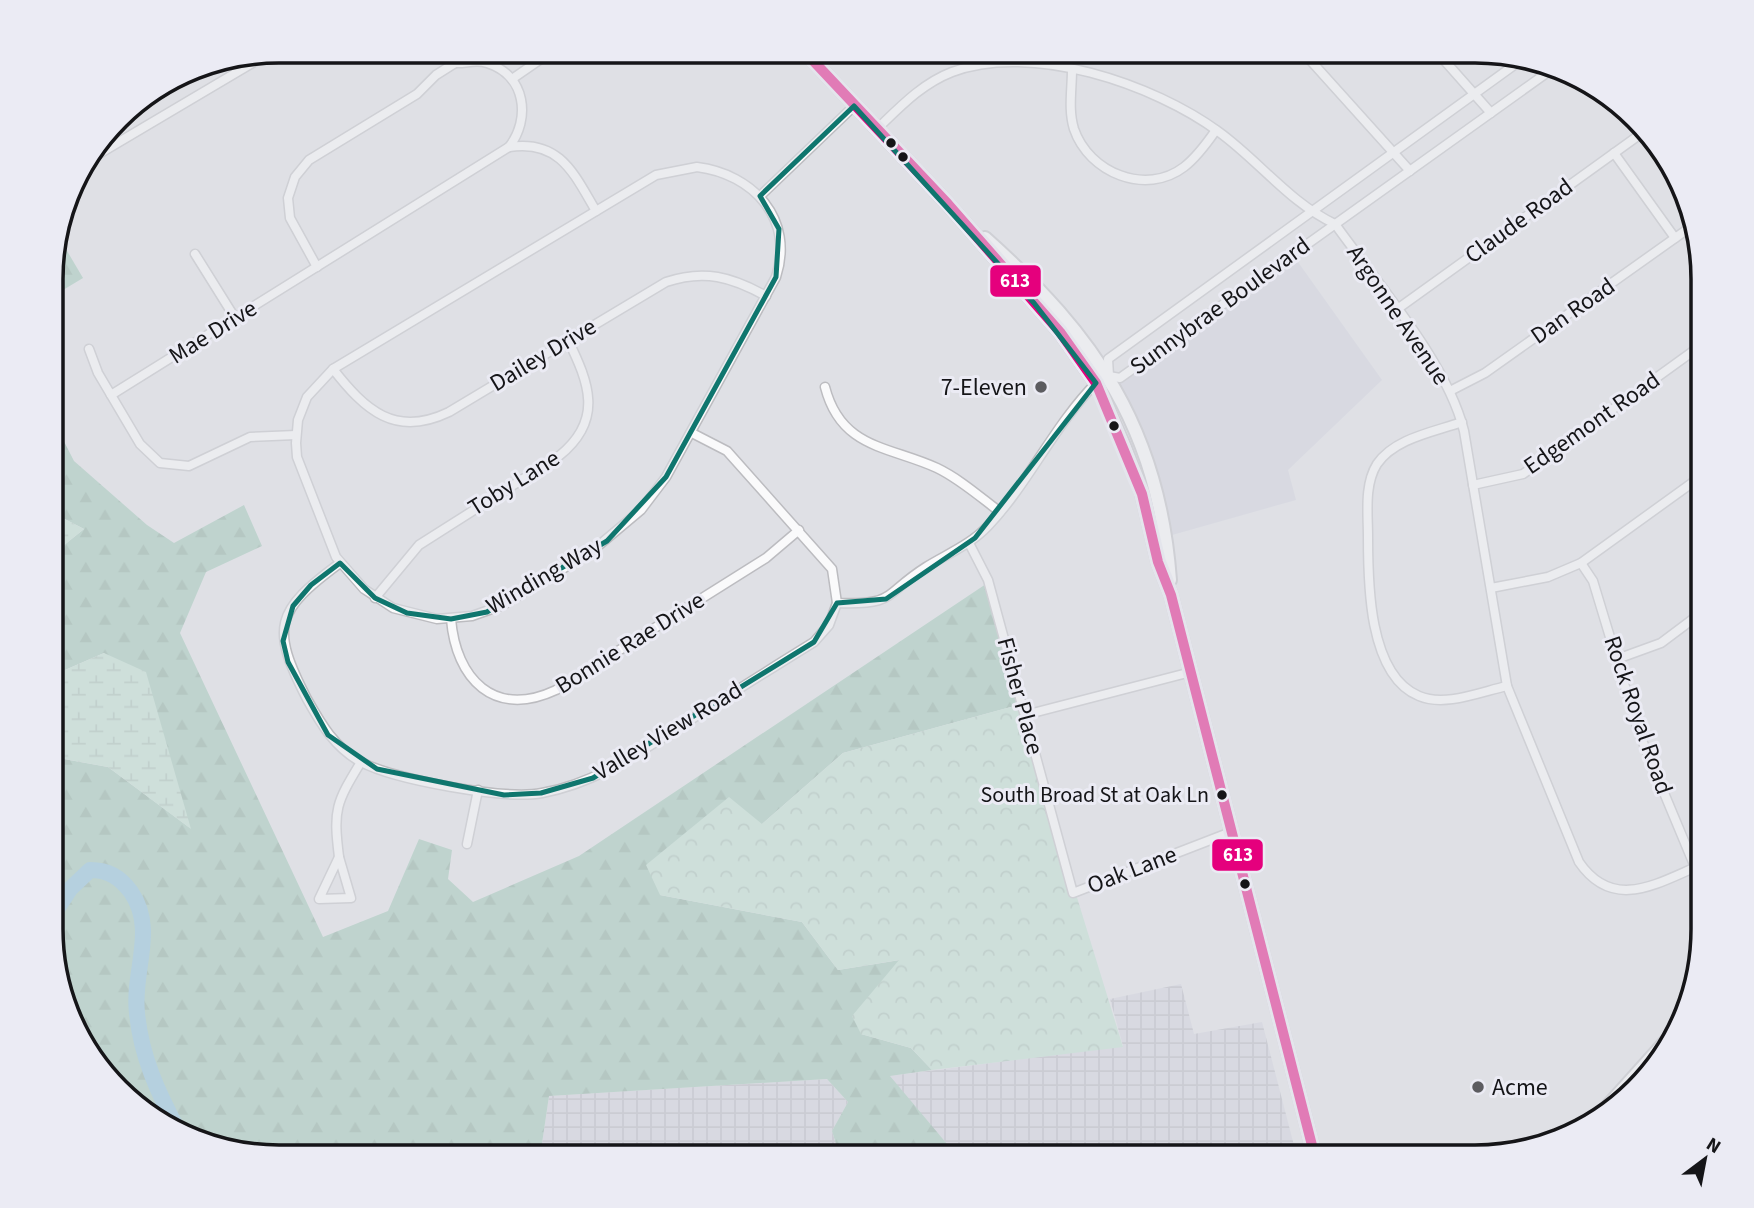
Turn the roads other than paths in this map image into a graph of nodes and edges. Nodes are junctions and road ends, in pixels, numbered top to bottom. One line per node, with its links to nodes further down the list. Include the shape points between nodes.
1 (455, 63): 31 (street, via 417,94 309,160 295,177 288,198 290,218)
2 (488, 63): 11 (street)
3 (535, 63): 11 (street)
4 (815, 63): 13 (main road)
5 (1313, 63): 20 (street)
6 (1447, 63): 12 (street)
7 (249, 65): 19 (street)
8 (1512, 67): 12 (street, Sunnybrae Boulevard)
9 (1072, 70): 15 (street, Argonne Avenue, via 999,63 955,71 922,88); 16 (street, Argonne Avenue, via 1150,93); 16 (street, via 1071,114 1077,138 1110,172 1144,180 1167,176 1185,166)
10 (1544, 75): 14 (street, Sunnybrae Boulevard)
11 (512, 79): 18 (street, via 522,97 523,119)
12 (1474, 94): 14 (street); 20 (street, Sunnybrae Boulevard)
13 (854, 106): 15 (main road); 23 (street)
14 (1491, 113): 22 (street, Sunnybrae Boulevard)
15 (876, 130): 24 (main road)
16 (1216, 130): 26 (street, Argonne Avenue)
17 (1637, 137): 21 (street, Claude Road)
18 (509, 147): 25 (street, via 542,148 561,159); 31 (street, Mae Drive)
19 (107, 149)
20 (1394, 152): 22 (street); 26 (street, Sunnybrae Boulevard)
21 (1614, 153): 29 (street); 33 (street, Claude Road)
22 (1409, 171): 27 (street, Sunnybrae Boulevard)
23 (760, 196): 25 (street, Winding Way, via 723,172 684,168 656,175); 32 (street, Winding Way, via 775,217 782,243 780,266)
24 (948, 204): 39 (main road, via 1047,295); 40 (main road, via 1060,332)
25 (596, 211): 38 (street, Winding Way)
26 (1310, 212): 27 (street, Argonne Avenue); 39 (street, Sunnybrae Boulevard, via 1108,359)
27 (1335, 224): 33 (street, Argonne Avenue); 39 (street, Sunnybrae Boulevard, via 1121,377)
28 (1686, 231): 29 (street, Dan Road)
29 (1675, 238): 42 (street, Dan Road, via 1485,373)
30 (195, 254): 34 (street)
31 (317, 267): 34 (street, Mae Drive)
32 (766, 296): 35 (street, Dailey Drive, via 722,276 680,277); 45 (street, Winding Way)
33 (1396, 310): 42 (street, Argonne Avenue)
34 (235, 318): 43 (street, Mae Drive)
35 (568, 340): 38 (street, Dailey Drive, via 449,412 424,421 397,421 370,410); 60 (street, Toby Lane, via 588,389 587,413 578,436 559,456 419,545)
36 (89, 349): 43 (street)
37 (1691, 353): 49 (street, Edgemont Road, via 1523,474)
38 (333, 369): 46 (street, Winding Way, via 307,397)
39 (1109, 376): 40 (street); 47 (main road)
40 (1096, 383): 50 (main road); 52 (street)
41 (825, 387): 52 (street, via 830,408 862,439 939,469)
42 (1451, 391): 44 (street, Argonne Avenue)
43 (111, 395): 46 (street, via 143,449 169,466 198,463 250,437)
44 (1462, 422): 49 (street, Argonne Avenue); 66 (street, via 1392,449 1372,474 1368,494 1370,602 1387,660 1396,678 1412,693 1439,701)
45 (692, 433): 54 (street, via 727,451); 62 (street, Winding Way, via 654,494 607,541 503,605)
46 (296, 435): 56 (street, Winding Way, via 297,457)
47 (1153, 482): 50 (main road); 51 (main road)
48 (1691, 484): 57 (street)
49 (1473, 485): 58 (street, Argonne Avenue)
50 (1142, 494): 53 (main road)
51 (1161, 511): 53 (main road); 59 (main road)
52 (1000, 512): 55 (street)
53 (1146, 514): 59 (main road)
54 (799, 530): 61 (street, via 832,569); 62 (street, Bonnie Rae Drive, via 766,558 544,696 510,699 477,684 457,655)
55 (969, 543): 61 (street, via 926,567 886,599); 67 (street, Fisher Place, via 988,580)
56 (340, 563): 60 (street, Winding Way); 68 (street, Valley View Road, via 300,596 287,618 283,641 288,662 319,722 339,746)
57 (1581, 563): 58 (street, via 1548,577); 64 (street, Rock Royal Road, via 1593,581)
58 (1490, 588): 66 (street, Argonne Avenue)
59 (1171, 595): 65 (main road)
60 (375, 598): 62 (street, Winding Way, via 407,614)
61 (837, 603): 69 (street, Valley View Road, via 829,625 814,642 612,769 541,793)
62 (451, 619)
63 (1691, 620): 64 (street, via 1661,643)
64 (1617, 659): 72 (street, Rock Royal Road, via 1639,733)
65 (1191, 672): 67 (street); 70 (main road)
66 (1507, 686): 74 (street, Argonne Avenue, via 1579,862 1591,878 1612,889 1633,891)
67 (1025, 715): 75 (street, Fisher Place)
68 (361, 762): 69 (street, Valley View Road, via 392,773); 73 (street, via 336,809)
69 (478, 789): 71 (street)
70 (1231, 832): 75 (street, Oak Lane); 76 (main road)
71 (467, 844)
72 (1691, 847)
73 (339, 857): 73 (street, via 351,898 319,899 334,867)
74 (1691, 868)
75 (1073, 893)
76 (1312, 1145)

